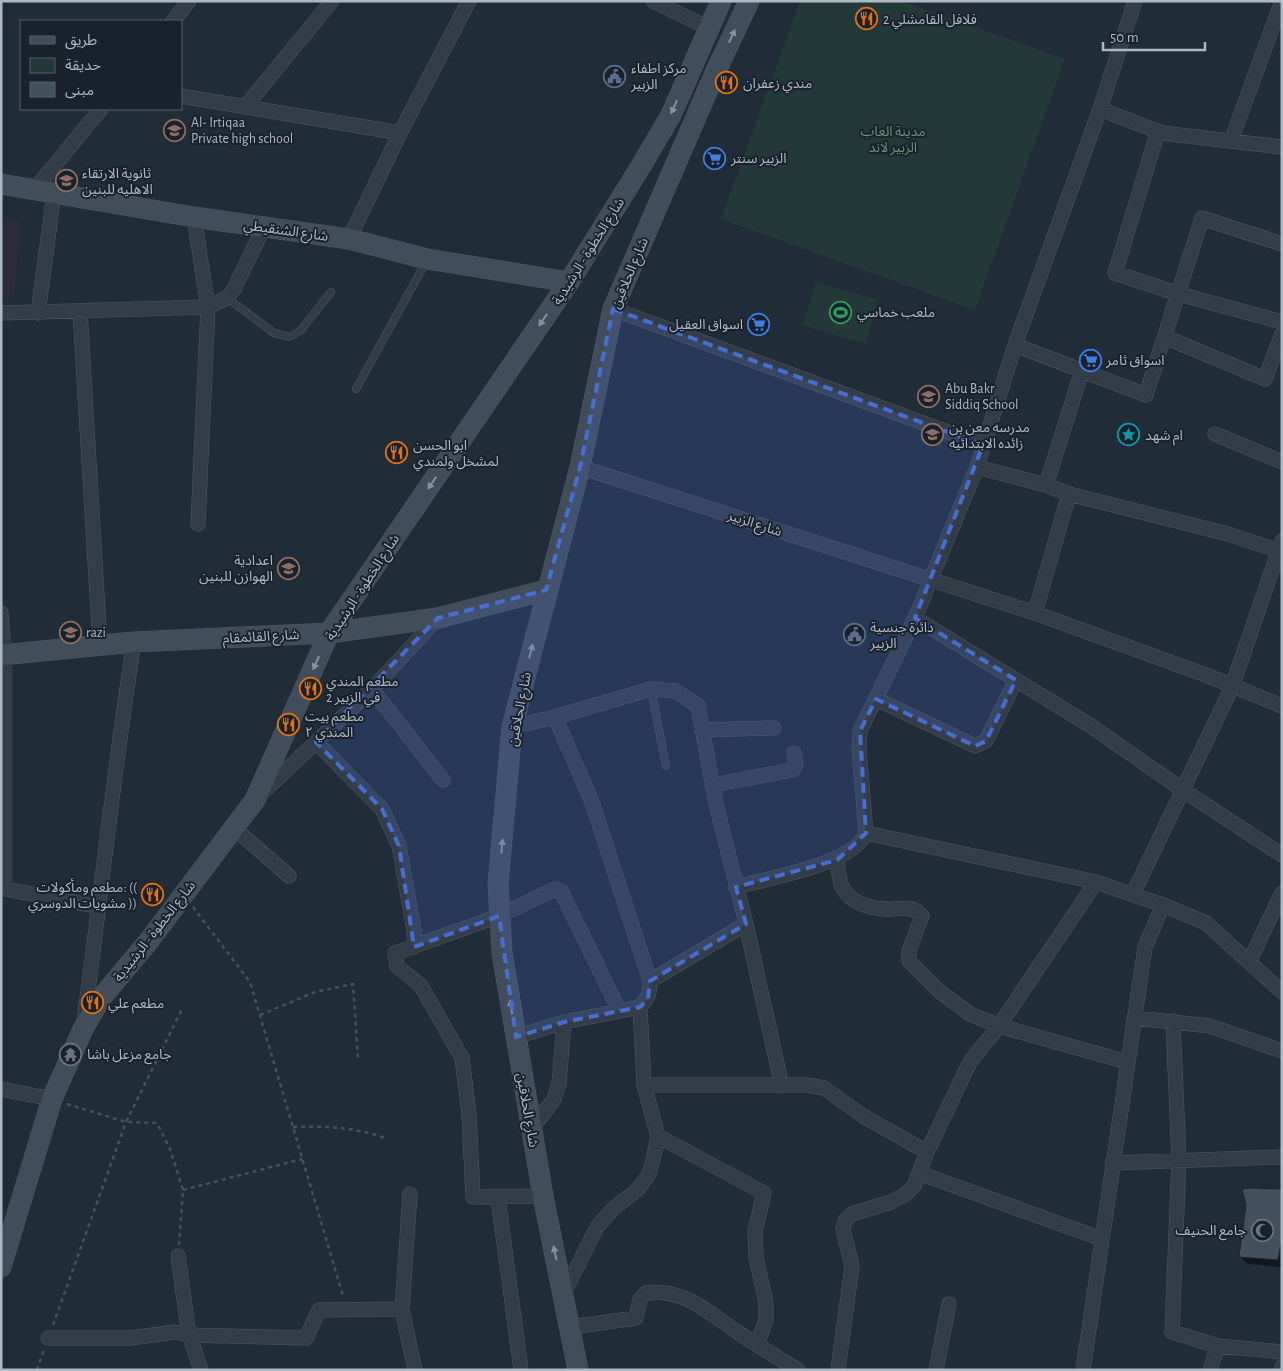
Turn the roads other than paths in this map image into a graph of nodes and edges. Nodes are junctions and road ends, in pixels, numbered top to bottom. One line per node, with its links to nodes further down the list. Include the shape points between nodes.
1 (189, 1): 9 (street)
2 (332, 1): 14 (street)
3 (469, 1): 18 (street)
4 (653, 1): 10 (street)
5 (721, 1): 10 (main road, شارع الخطوة - الرشيدية)
6 (749, 1): 12 (main road, شارع الحلاقين, one-way to 6)
7 (1135, 1): 15 (street)
8 (1282, 1): 19 (street)
9 (174, 20)
10 (709, 28): 11 (main road, شارع الخطوة - الرشيدية)
11 (694, 63): 12 (main road); 29 (main road, شارع الخطوة - الرشيدية, one-way to 29, via 671,115)
12 (716, 71): 34 (main road, شارع الحلاقين)
13 (182, 96): 14 (street)
14 (245, 107): 18 (street)
15 (1100, 109): 17 (street); 41 (street)
16 (100, 110): 22 (street)
17 (1158, 131): 19 (street); 31 (street, via 1115,273)
18 (400, 133): 26 (street)
19 (1232, 141): 20 (street)
20 (1282, 147)
21 (1, 184): 22 (main road, شارع الشنقيطي)
22 (34, 190): 23 (main road, شارع الشنقيطي)
23 (54, 194): 24 (main road, شارع الشنقيطي); 37 (street)
24 (194, 217): 25 (main road, شارع الشنقيطي); 33 (street)
25 (264, 227): 26 (main road, شارع الشنقيطي); 32 (street, via 244,271)
26 (349, 240): 28 (main road, شارع الشنقيطي)
27 (1282, 244): 31 (street, via 1202,218)
28 (427, 259): 29 (main road, شارع الشنقيطي); 43 (lane)
29 (569, 282): 59 (main road, شارع الخطوة - الرشيدية, one-way to 59)
30 (331, 292): 32 (lane, via 301,330 290,337 274,333)
31 (1178, 294): 38 (street); 40 (street)
32 (227, 298): 33 (street)
33 (208, 307): 35 (street); 51 (street)
34 (613, 309): 45 (street); 47 (main road, شارع الحلاقين)
35 (80, 311): 37 (street); 61 (street)
36 (1, 313): 37 (street)
37 (38, 313)
38 (1282, 322)
39 (1282, 334): 40 (street, via 1265,380)
40 (1165, 337): 42 (street, via 1146,395)
41 (1015, 345): 42 (street); 45 (street)
42 (1082, 370): 49 (street)
43 (356, 389)
44 (1214, 434): 46 (street)
45 (983, 445): 48 (street)
46 (1282, 462)
47 (580, 466): 53 (street, شارع الزبير); 54 (main road, شارع الحلاقين)
48 (977, 467): 49 (street); 53 (street)
49 (1046, 485): 50 (street)
50 (1069, 494): 52 (street); 56 (street)
51 (198, 524)
52 (1281, 548): 64 (street)
53 (931, 580): 56 (street, شارع الزبير); 58 (street)
54 (546, 590): 57 (main road, شارع القائمقام); 70 (main road, شارع الحلاقين, one-way to 54)
55 (1, 613): 62 (street)
56 (1035, 613): 64 (street, شارع الزبير)
57 (438, 618): 59 (main road, شارع القائمقام); 65 (street)
58 (915, 618): 63 (street); 67 (street)
59 (329, 633): 60 (main road, شارع القائمقام); 80 (main road, شارع الخطوة - الرشيدية, one-way to 80)
60 (134, 642): 61 (main road, شارع القائمقام); 92 (street, via 117,751)
61 (100, 645): 62 (main road, شارع القائمقام)
62 (3, 655): 79 (street)
63 (1016, 680): 67 (street, via 986,741 975,746); 78 (street, via 1091,726)
64 (1232, 687): 68 (street, شارع الزبير); 78 (street)
65 (372, 689): 73 (street); 76 (street)
66 (651, 689): 69 (street); 72 (street, via 676,692 698,706); 75 (lane)
67 (876, 700): 82 (street, via 860,731)
68 (1282, 706)
69 (555, 717): 70 (street); 97 (street, via 592,802)
70 (512, 727): 93 (main road, شارع الحلاقين, one-way to 70, via 498,884)
71 (774, 728): 72 (street)
72 (702, 730): 77 (street)
73 (316, 742): 80 (street); 95 (street, via 382,809 399,846)
74 (794, 753): 77 (street, via 796,765 793,770)
75 (666, 766)
76 (443, 780)
77 (712, 785): 87 (street)
78 (1183, 790): 83 (street); 90 (street)
79 (3, 795): 88 (street)
80 (255, 800): 81 (main road, شارع الخطوة - الرشيدية)
81 (234, 828): 85 (street); 105 (main road, شارع الخطوة - الرشيدية, via 148,942 100,998)
82 (866, 833): 84 (street, via 863,840); 86 (street)
83 (1282, 855)
84 (837, 860): 87 (street); 104 (street, via 843,888 865,906 909,907 922,916 909,951 909,960 938,990 970,1014)
85 (288, 876)
86 (1096, 882): 90 (street); 104 (street)
87 (736, 887): 94 (street)
88 (3, 888): 92 (street)
89 (1282, 893): 96 (street)
90 (1133, 894): 91 (street)
91 (1163, 904): 96 (street, via 1206,923); 101 (street, via 1145,948)
92 (100, 907): 105 (street)
93 (500, 916): 95 (street); 100 (street, via 547,892 561,891); 106 (main road, شارع الحلاقين, one-way to 93, via 502,953)
94 (746, 924): 97 (street); 110 (street)
95 (414, 947): 122 (street, via 395,953 397,966 421,986 462,1058 469,1114 473,1197)
96 (1249, 962): 98 (street)
97 (650, 981): 99 (street, via 648,999)
98 (1282, 992)
99 (640, 1007): 100 (street); 109 (street)
100 (619, 1010): 103 (street)
101 (1135, 1018): 102 (street); 108 (street)
102 (1173, 1021): 107 (street, via 1210,1026); 117 (street)
103 (564, 1022): 106 (street); 113 (street, via 559,1084 553,1102)
104 (999, 1026): 108 (street); 115 (street, via 970,1062)
105 (83, 1029): 112 (main road, شارع الخطوة - الرشيدية)
106 (516, 1037): 113 (main road, شارع الحلاقين)
107 (1282, 1051)
108 (1127, 1062): 118 (street)
109 (644, 1084): 110 (street); 114 (street)
110 (782, 1086): 115 (street, via 824,1088 863,1116)
111 (1, 1089): 112 (street)
112 (52, 1099): 124 (main road, شارع الخطوة - الرشيدية)
113 (531, 1129): 121 (main road, شارع الحلاقين)
114 (658, 1136): 126 (street, via 648,1176 597,1227); 132 (street, via 764,1193 755,1231 766,1320)
115 (927, 1152): 119 (street)
116 (1282, 1157): 117 (street)
117 (1179, 1160): 118 (street); 133 (street, via 1172,1332)
118 (1112, 1163): 123 (street)
119 (919, 1173): 123 (street); 140 (street, via 914,1186 906,1194 846,1219 843,1229 852,1266)
120 (410, 1194): 128 (street)
121 (542, 1196): 122 (street); 126 (main road, شارع الحلاقين, one-way to 121)
122 (498, 1198): 137 (street)
123 (1102, 1239): 142 (street)
124 (3, 1256)
125 (178, 1256): 130 (street)
126 (564, 1293): 129 (main road, شارع الحلاقين)
127 (949, 1304): 141 (street)
128 (402, 1309): 130 (street, via 319,1310 306,1338); 136 (street)
129 (571, 1327): 132 (street, via 636,1318 640,1299 646,1293 670,1292 704,1307); 138 (main road, شارع الحلاقين)
130 (189, 1335): 131 (street, via 175,1332 130,1338); 135 (street)
131 (48, 1338)
132 (757, 1345): 139 (street)
133 (1218, 1346): 134 (street); 143 (street)
134 (1282, 1352)
135 (202, 1370)
136 (415, 1370)
137 (520, 1370)
138 (578, 1370)
139 (798, 1370)
140 (838, 1370)
141 (936, 1370)
142 (1083, 1370)
143 (1210, 1370)

